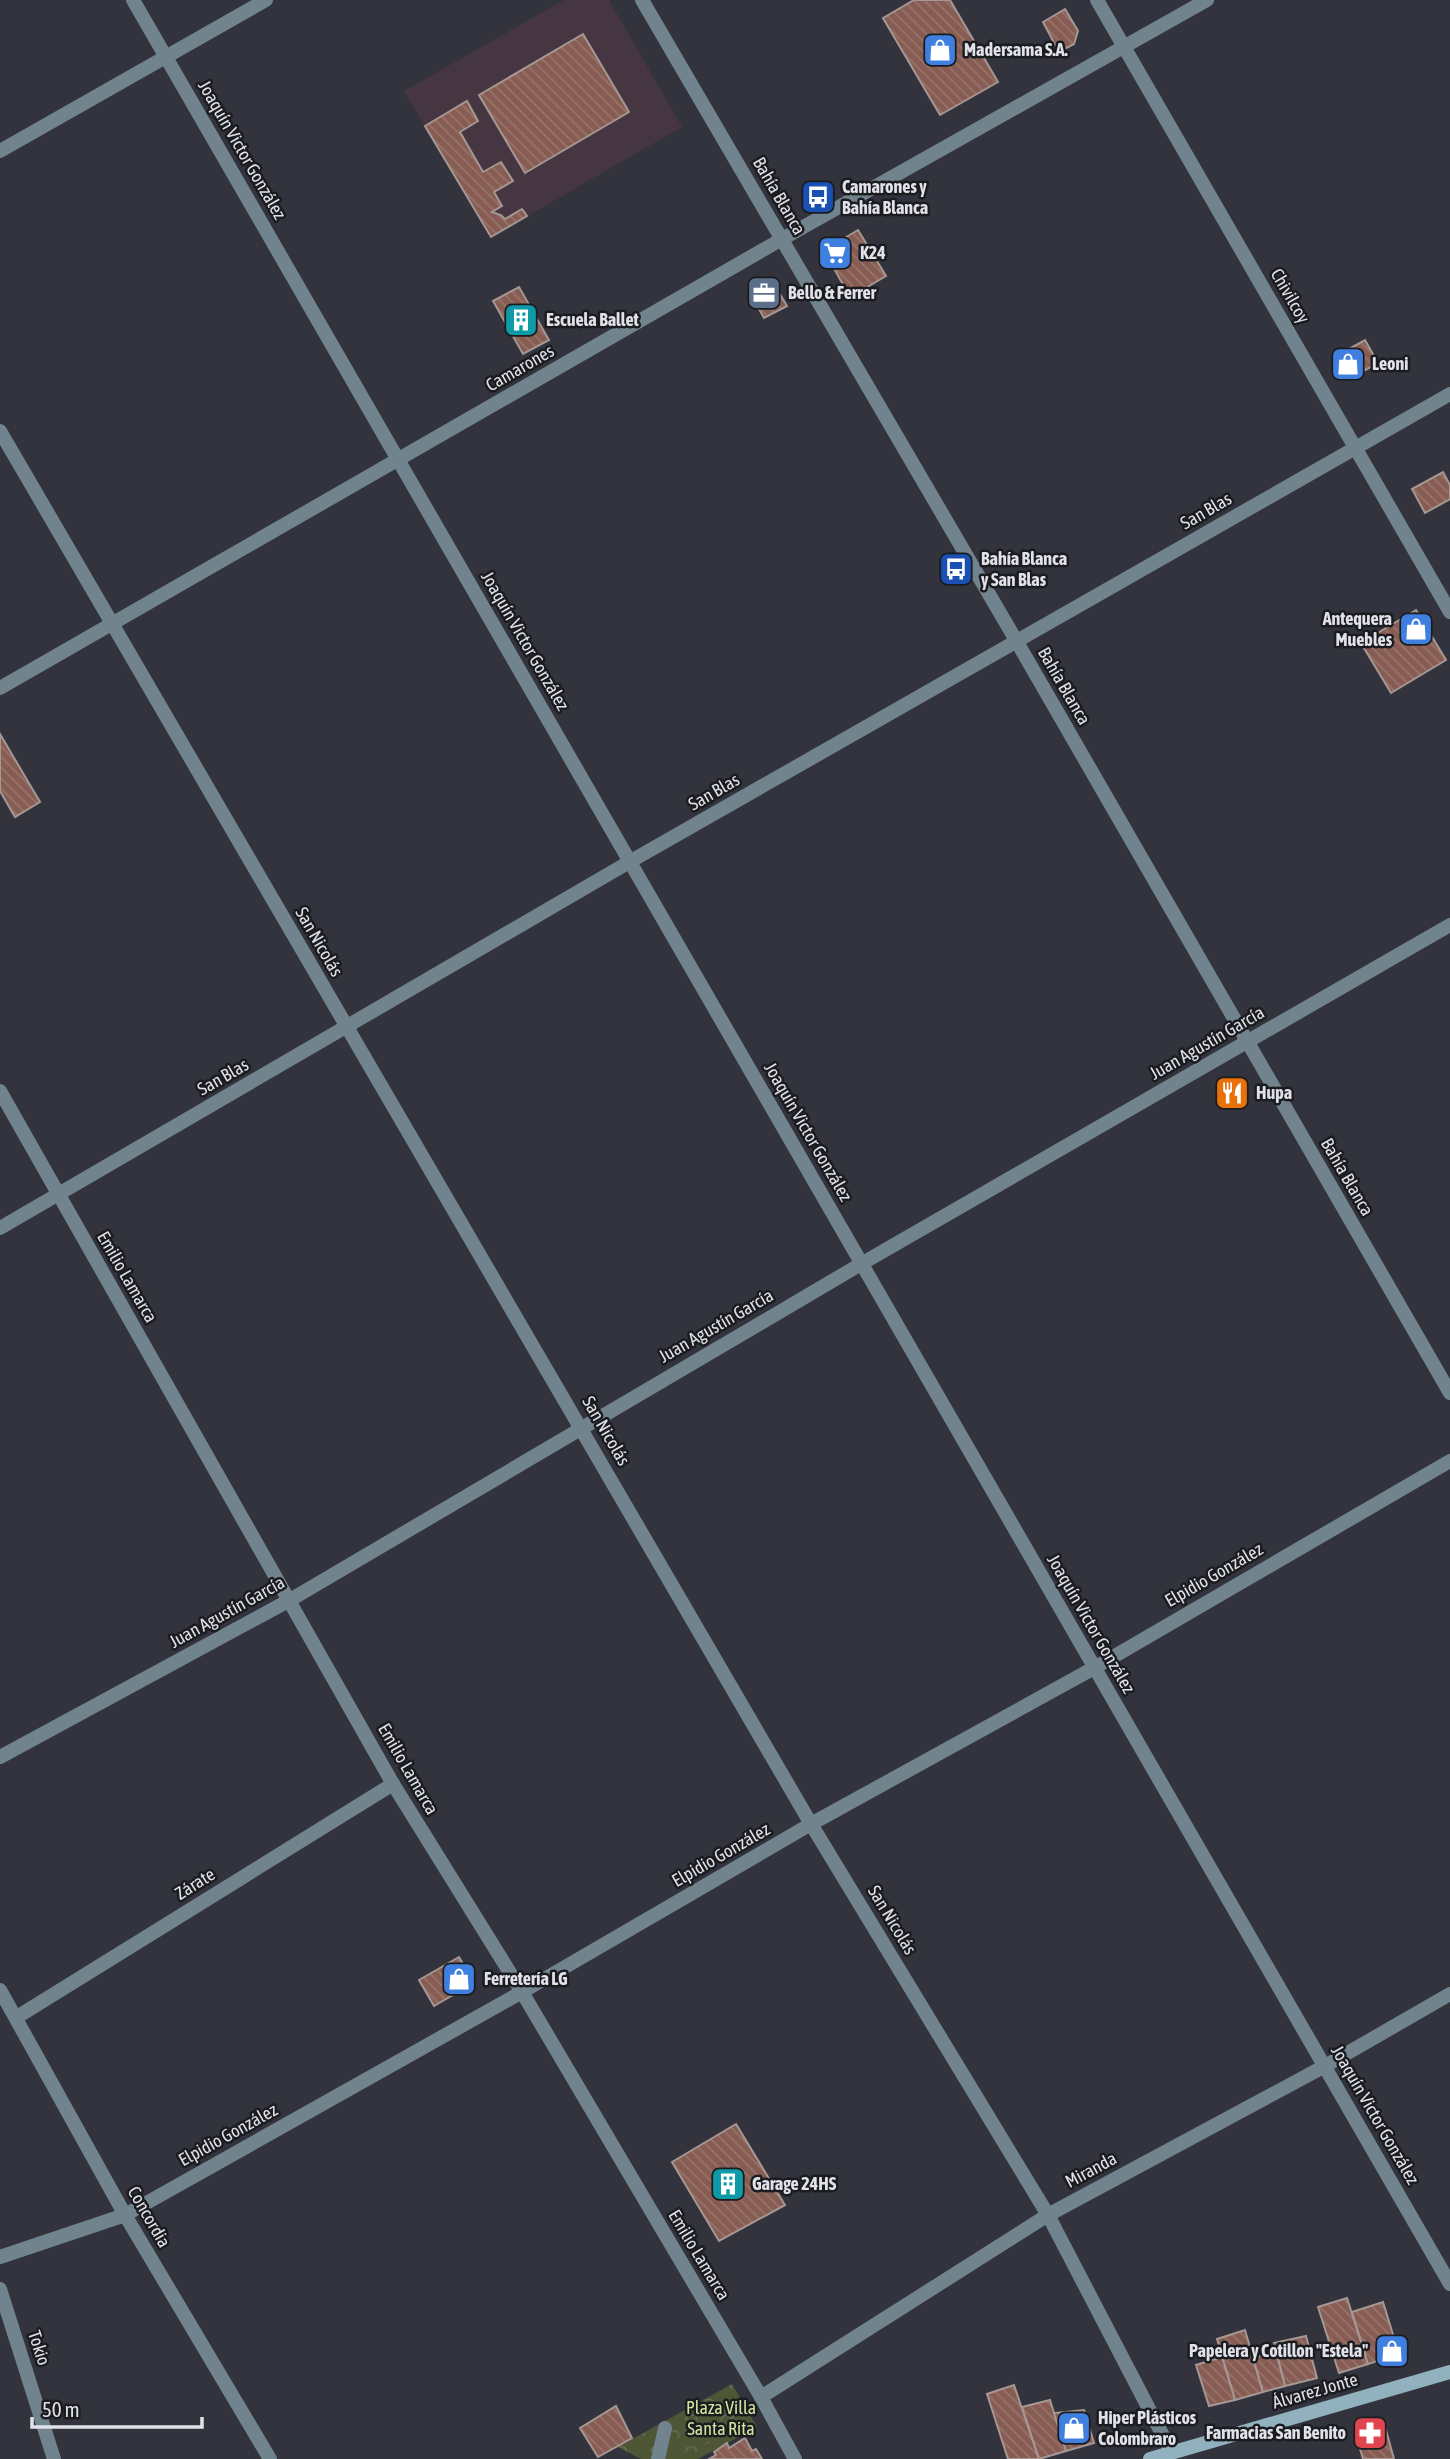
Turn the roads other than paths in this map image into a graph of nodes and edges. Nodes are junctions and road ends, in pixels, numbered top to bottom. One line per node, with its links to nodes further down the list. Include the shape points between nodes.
1 (133, 0): 7 (street, Joaquín Victor González)
2 (266, 0): 7 (street)
3 (642, 0): 9 (street, Bahía Blanca)
4 (1097, 0): 6 (street, Chivilcoy)
5 (1207, 0): 6 (street, Camarones)
6 (1125, 47): 9 (street, Camarones); 12 (street, Chivilcoy)
7 (167, 56): 8 (street); 13 (street, Joaquín Victor González)
8 (0, 151)
9 (782, 239): 13 (street, Camarones); 16 (street, Bahía Blanca)
10 (1450, 394): 12 (street, San Blas)
11 (0, 431): 15 (street, San Nicolás)
12 (1355, 447): 14 (street, Chivilcoy); 16 (street, San Blas)
13 (398, 460): 15 (street, Camarones); 18 (street, Joaquín Victor González)
14 (1450, 612)
15 (111, 624): 17 (street, Camarones); 20 (street, San Nicolás)
16 (1017, 642): 18 (street, San Blas); 21 (street, Bahía Blanca)
17 (0, 688)
18 (631, 861): 20 (street, San Blas); 25 (street, Joaquín Victor González)
19 (1450, 925): 21 (street, Juan Agustín García)
20 (346, 1027): 23 (street, San Blas); 27 (street, San Nicolás)
21 (1246, 1042): 25 (street, Juan Agustín García); 26 (street, Bahía Blanca)
22 (0, 1091): 23 (street, Emilio Lamarca)
23 (58, 1195): 24 (street, San Blas); 29 (street, Emilio Lamarca)
24 (0, 1228)
25 (861, 1264): 27 (street, Juan Agustín García); 30 (street, Joaquín Victor González)
26 (1450, 1393)
27 (582, 1427): 29 (street, Juan Agustín García); 33 (street, San Nicolás)
28 (1450, 1461): 30 (street, Elpidio González)
29 (290, 1600): 31 (street, Juan Agustín García); 32 (street, Emilio Lamarca)
30 (1094, 1668): 33 (street, Elpidio González); 38 (street, Joaquín Victor González)
31 (0, 1757)
32 (393, 1784): 35 (street, Emilio Lamarca); 37 (street, Zárate)
33 (811, 1825): 35 (street, Elpidio González); 40 (street, San Nicolás)
34 (0, 1990): 37 (street, Concordia)
35 (522, 1992): 39 (street, Elpidio González); 45 (street, Emilio Lamarca)
36 (1450, 1994): 38 (street, Miranda)
37 (16, 2017): 39 (street, Concordia)
38 (1325, 2066): 40 (street, Miranda); 42 (street, Joaquín Victor González)
39 (125, 2215): 41 (street, Elpidio González); 49 (street, Concordia)
40 (1048, 2215): 45 (street, Miranda); 47 (street, San Nicolás)
41 (0, 2258)
42 (1450, 2284)
43 (0, 2289): 48 (street, Tokio)
44 (1450, 2372): 47 (street, Álvarez Jonte)
45 (761, 2397): 51 (street, Emilio Lamarca)
46 (666, 2428): 50 (street)
47 (1172, 2453): 52 (street, Álvarez Jonte)
48 (54, 2459)
49 (270, 2459)
50 (658, 2459)
51 (795, 2459)
52 (1150, 2459)

